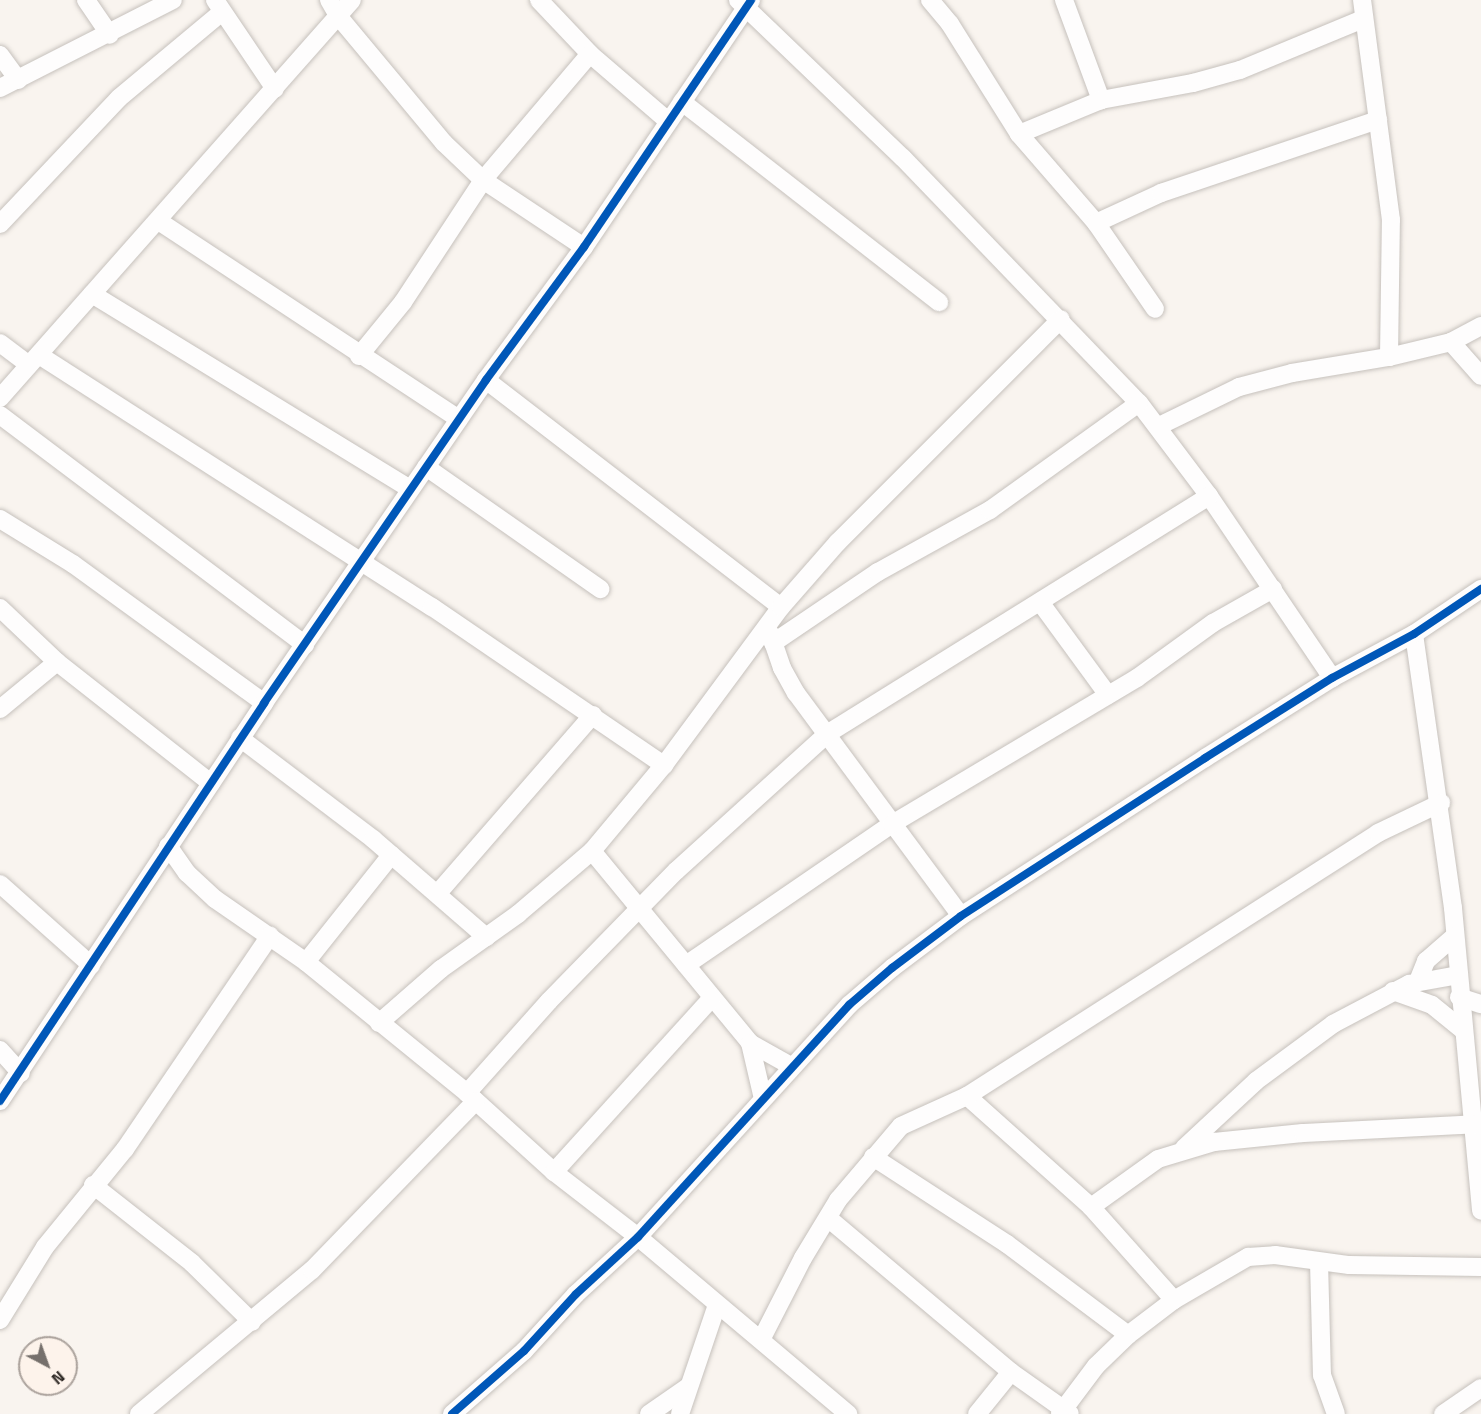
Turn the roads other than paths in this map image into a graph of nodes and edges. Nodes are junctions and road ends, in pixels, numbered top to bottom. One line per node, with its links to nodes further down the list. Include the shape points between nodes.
1 (86, 0): 13 (street)
2 (173, 0): 13 (street)
3 (329, 0): 11 (street)
4 (352, 0): 11 (street)
5 (539, 0): 14 (street)
6 (930, 0): 23 (street, via 950,24)
7 (1064, 0): 19 (street)
8 (1362, 0): 12 (street)
9 (744, 2): 20 (street); 32 (street)
10 (218, 6): 18 (street); 27 (street, via 119,98)
11 (339, 17): 18 (street); 24 (street, via 444,143)
12 (1363, 19): 19 (street, via 1240,70); 21 (street)
13 (110, 35): 16 (street)
14 (590, 54): 22 (street); 24 (street)
15 (0, 56): 16 (street)
16 (18, 80): 17 (street)
17 (0, 88)
18 (275, 89): 25 (street)
19 (1101, 100): 23 (street)
20 (682, 102): 22 (street); 30 (street)
21 (1378, 120): 26 (street, via 1172,189); 37 (street, via 1391,220)
22 (668, 121): 28 (street)
23 (1019, 134): 26 (street)
24 (483, 180): 28 (street); 36 (street, via 404,303)
25 (159, 222): 29 (street); 36 (street)
26 (1096, 223): 31 (street)
27 (0, 224)
28 (584, 247): 40 (street)
29 (92, 294): 38 (street); 47 (street)
30 (939, 302)
31 (1155, 309)
32 (1061, 320): 42 (street); 55 (street, via 838,542)
33 (1481, 326): 34 (street)
34 (1451, 342): 37 (street); 39 (street)
35 (0, 343): 38 (street)
36 (359, 356): 44 (street)
37 (1389, 357): 45 (street, via 1292,373 1239,387)
38 (34, 360): 41 (street); 50 (street)
39 (1481, 376)
40 (486, 380): 44 (street); 55 (street)
41 (0, 398)
42 (1140, 403): 45 (street); 59 (street, via 990,510 886,567)
43 (0, 415): 60 (street)
44 (459, 419): 46 (street)
45 (1159, 426): 48 (street)
46 (426, 467): 47 (street); 51 (street)
47 (410, 489): 50 (street)
48 (1209, 496): 52 (street); 54 (street)
49 (0, 519): 64 (street, via 73,564)
50 (362, 561): 60 (street); 66 (street)
51 (600, 589)
52 (1273, 589): 62 (street); 63 (street, via 1213,623)
53 (1481, 589): 58 (street)
54 (1040, 602): 63 (street); 67 (street)
55 (782, 606): 57 (street)
56 (0, 608): 61 (street)
57 (767, 624): 59 (street); 69 (street)
58 (1414, 634): 62 (street); 71 (street)
59 (773, 643): 67 (street, via 788,680)
60 (305, 645): 64 (street)
61 (57, 662): 65 (street); 70 (street)
62 (1332, 678): 79 (street)
63 (1108, 695): 72 (street)
64 (264, 703): 68 (street)
65 (0, 709)
66 (593, 715): 69 (street); 77 (street)
67 (827, 734): 72 (street); 78 (street, via 750,801)
68 (240, 738): 70 (street); 75 (street)
69 (664, 765): 74 (street)
70 (211, 783): 73 (street)
71 (1441, 803): 81 (street); 98 (street, via 1378,832)
72 (892, 824): 79 (street); 85 (street)
73 (168, 846): 80 (street, via 198,883); 84 (street)
74 (592, 851): 78 (street); 82 (street)
75 (392, 855): 77 (street); 83 (street)
76 (0, 884): 84 (street)
77 (438, 893): 82 (street)
78 (637, 910): 85 (street); 99 (street)
79 (961, 916): 96 (street, via 849,1005)
80 (270, 936): 83 (street); 106 (street, via 125,1149)
81 (1455, 936): 86 (street); 87 (street, via 1426,961)
82 (486, 937): 92 (street, via 441,969)
83 (306, 962): 92 (street)
84 (91, 965): 97 (street)
85 (686, 965): 90 (street)
86 (1459, 975): 87 (street); 89 (street)
87 (1418, 981): 88 (street)
88 (1393, 991): 93 (street, via 1432,1005); 103 (street, via 1333,1024 1256,1082)
89 (1459, 997): 91 (street); 93 (street)
90 (712, 998): 94 (street); 105 (street)
91 (1481, 1004)
92 (379, 1023): 99 (street)
93 (1470, 1036): 102 (street)
94 (750, 1042): 96 (street); 100 (street)
95 (0, 1050): 97 (street)
96 (792, 1066): 100 (street)
97 (21, 1073): 101 (street)
98 (967, 1096): 104 (street, via 901,1126); 107 (street)
99 (471, 1097): 105 (street); 116 (street, via 312,1270)
100 (763, 1099): 110 (street)
101 (0, 1101)
102 (1477, 1124): 103 (street, via 1303,1132); 108 (street)
103 (1183, 1149): 107 (street, via 1158,1159)
104 (873, 1157): 109 (street); 117 (street, via 1007,1244)
105 (554, 1172): 110 (street)
106 (93, 1185): 115 (street, via 45,1247); 116 (street, via 192,1263)
107 (1091, 1207): 113 (street)
108 (1481, 1211)
109 (828, 1218): 118 (street); 119 (street)
110 (638, 1237): 114 (street); 125 (street, via 576,1294 524,1351)
111 (1320, 1262): 112 (street); 113 (street, via 1275,1255 1248,1257); 129 (street, via 1322,1375)
112 (1481, 1267)
113 (1174, 1300): 117 (street)
114 (717, 1305): 118 (street); 120 (street)
115 (0, 1320)
116 (252, 1322): 122 (street)
117 (1128, 1335): 124 (street, via 1096,1366)
118 (761, 1340): 127 (street)
119 (1011, 1371): 124 (street); 128 (street)
120 (688, 1387): 123 (street); 126 (street)
121 (1481, 1388): 130 (street)
122 (150, 1411)
123 (685, 1411)
124 (1065, 1412)
125 (453, 1414)
126 (650, 1414)
127 (848, 1414)
128 (977, 1414)
129 (1336, 1414)
130 (1443, 1414)

